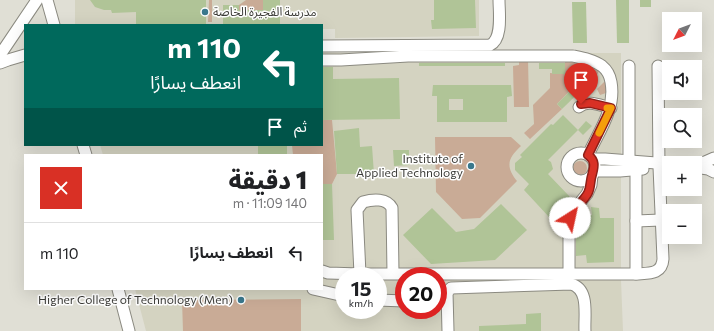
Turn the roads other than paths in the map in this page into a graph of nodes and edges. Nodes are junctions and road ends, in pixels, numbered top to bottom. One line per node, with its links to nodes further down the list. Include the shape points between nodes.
1 (37, 0): 6 (street)
2 (47, 0): 4 (street)
3 (498, 0): 5 (street, via 499,33 490,45)
4 (54, 24)
5 (323, 46)
6 (0, 55)
7 (24, 55): 9 (street)
8 (323, 60): 13 (street, via 408,56 573,56 594,62 603,67 610,76)
9 (0, 63)
10 (629, 66): 18 (street)
11 (658, 66): 14 (street)
12 (579, 106): 13 (street, via 590,103)
13 (611, 108): 16 (street, via 597,136)
14 (663, 156)
15 (714, 158): 17 (street)
16 (589, 163): 18 (street); 22 (street, via 585,180); 22 (street, via 571,157 567,165 569,174); 24 (street, via 589,190)
17 (702, 163)
18 (633, 165): 19 (street); 26 (street)
19 (662, 165)
20 (702, 168): 21 (street)
21 (714, 172)
22 (578, 180): 24 (street, via 583,188)
23 (662, 196): 25 (street)
24 (581, 202): 32 (street, via 574,210 569,223)
25 (661, 220): 26 (street); 33 (street, via 662,266 653,273)
26 (636, 221): 33 (street)
27 (360, 267): 31 (street, via 358,210 363,202 381,200 392,208)
28 (323, 271): 29 (street)
29 (335, 273)
30 (387, 273): 31 (street)
31 (393, 273): 32 (street)
32 (569, 274): 33 (street)
33 (636, 274)
34 (118, 290): 39 (street)
35 (317, 290): 37 (street)
36 (447, 292): 41 (street, via 451,288 571,284 583,292)
37 (335, 294)
38 (446, 319): 40 (street)
39 (129, 331)
40 (448, 331)
41 (585, 331)

